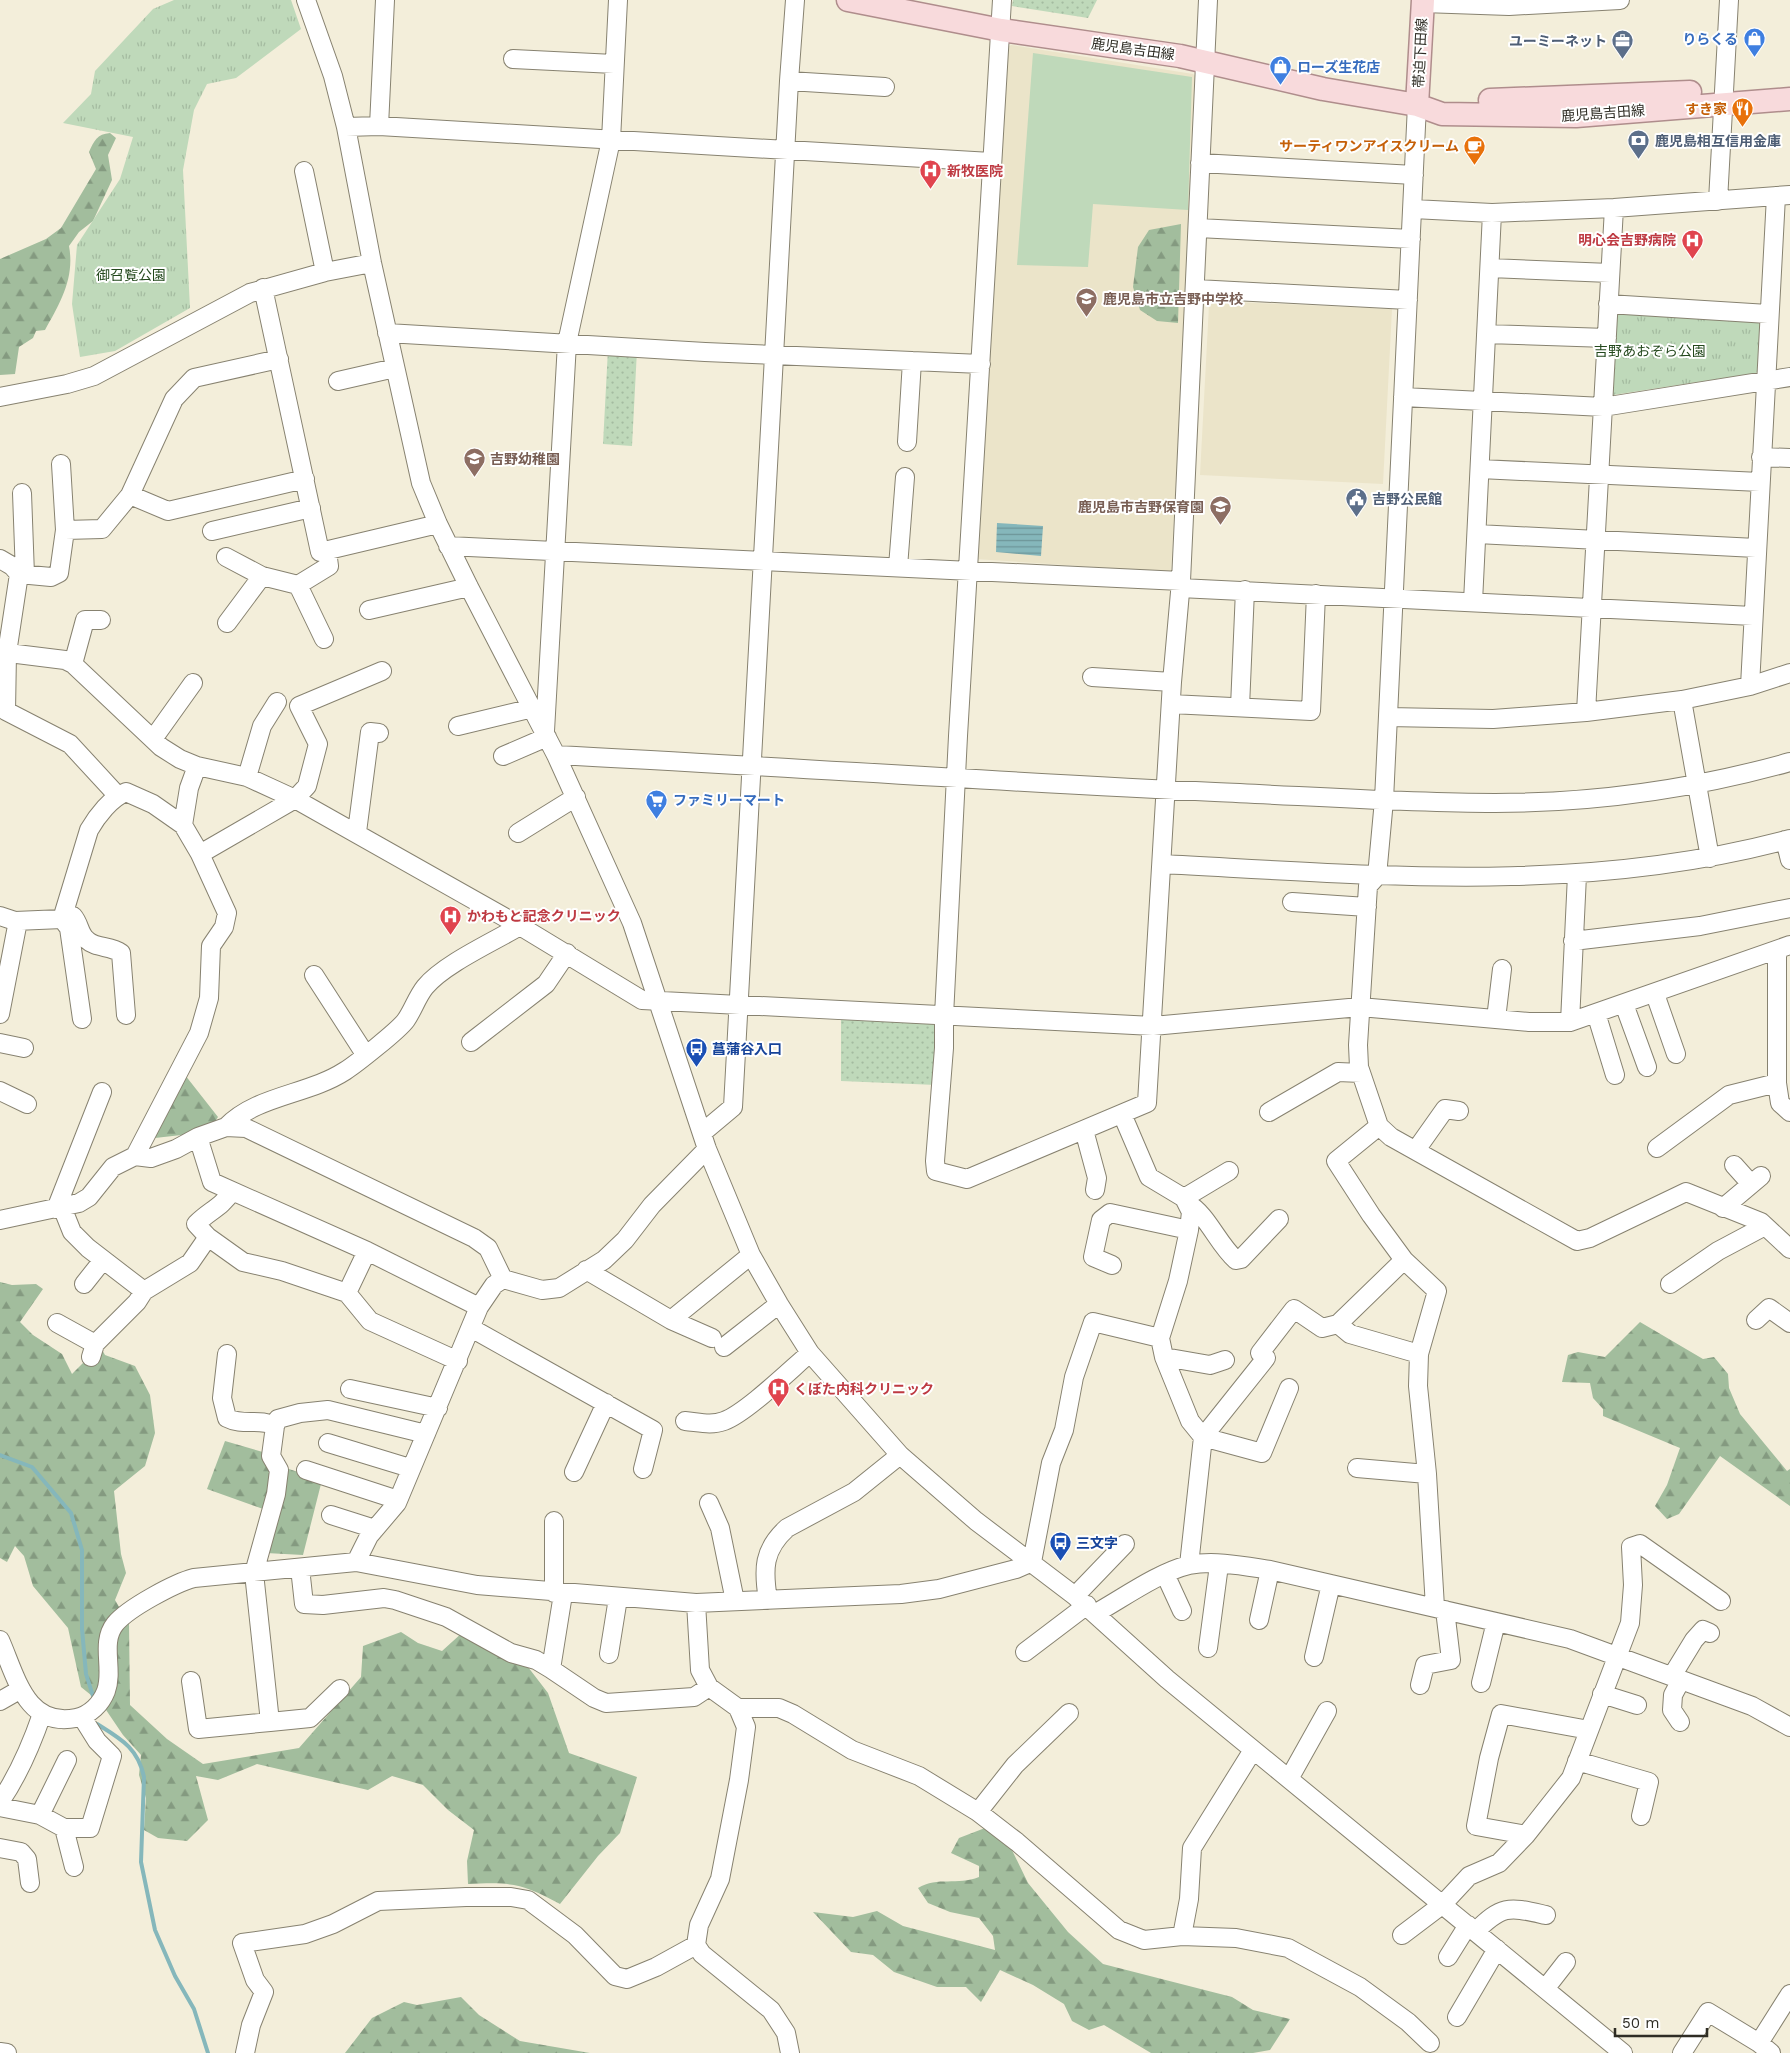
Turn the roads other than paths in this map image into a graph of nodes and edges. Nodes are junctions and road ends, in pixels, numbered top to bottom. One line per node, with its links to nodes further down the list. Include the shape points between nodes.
1 (306, 0): 25 (street)
2 (385, 0): 24 (street)
3 (618, 0): 17 (street)
4 (795, 0): 18 (street)
5 (848, 0): 13 (main road, 鹿児島吉田線)
6 (1002, 0): 14 (street)
7 (1208, 0): 16 (street)
8 (1620, 0): 10 (street)
9 (1729, 0): 21 (street)
10 (1584, 1): 12 (street)
11 (1423, 2): 12 (street); 23 (main road, 帯迫下田線)
12 (1510, 3)
13 (885, 4): 14 (main road, 鹿児島吉田線)
14 (1001, 30): 16 (main road, 鹿児島吉田線); 28 (street)
15 (513, 60): 17 (street)
16 (1205, 62): 23 (main road, 鹿児島吉田線, via 1323,90); 29 (street)
17 (614, 64): 26 (street)
18 (789, 81): 20 (street); 27 (street)
19 (1790, 85): 21 (main road, 鹿児島吉田線)
20 (885, 87)
21 (1724, 97): 22 (main road, 鹿児島吉田線); 23 (main road, 鹿児島吉田線, via 1443,100); 33 (street)
22 (1790, 99)
23 (1417, 105): 31 (street)
24 (379, 126): 25 (street); 26 (street)
25 (346, 127): 39 (street)
26 (611, 140): 27 (street); 51 (street)
27 (786, 150): 28 (street); 52 (street)
28 (992, 162): 55 (street)
29 (1200, 163): 31 (street); 37 (street)
30 (304, 171): 41 (street)
31 (1414, 175): 35 (street)
32 (1783, 196): 33 (street); 47 (street)
33 (1718, 201): 34 (street)
34 (1614, 208): 36 (street); 42 (street)
35 (1413, 209): 36 (street); 38 (street)
36 (1492, 213): 40 (street)
37 (1198, 228): 38 (street); 44 (street)
38 (1411, 239): 45 (street)
39 (372, 263): 41 (street); 48 (street)
40 (1490, 268): 42 (street); 49 (street)
41 (326, 272): 43 (street)
42 (1610, 273): 46 (street)
43 (263, 288): 53 (street); 60 (street, via 94,376)
44 (1196, 289): 45 (street); 92 (street)
45 (1408, 300): 61 (street)
46 (1608, 304): 47 (street); 50 (street)
47 (1768, 314): 59 (street)
48 (387, 333): 51 (street); 56 (street)
49 (1486, 334): 50 (street); 62 (street)
50 (1607, 338): 63 (street)
51 (567, 343): 52 (street); 83 (street)
52 (775, 355): 54 (street); 87 (street)
53 (279, 359): 71 (street); 74 (street, via 194,378 174,399)
54 (912, 361): 55 (street); 64 (street)
55 (981, 364): 89 (street)
56 (395, 368): 58 (street); 76 (street, via 421,483)
57 (1790, 377): 59 (street)
58 (338, 381)
59 (1765, 381): 63 (street); 65 (street)
60 (0, 397)
61 (1403, 397): 62 (street); 97 (street)
62 (1483, 401): 63 (street); 68 (street)
63 (1603, 407): 69 (street)
64 (907, 442)
65 (1761, 457): 66 (street); 72 (street)
66 (1790, 458)
67 (60, 464): 77 (street)
68 (1480, 469): 69 (street); 79 (street)
69 (1599, 475): 72 (street); 80 (street)
70 (905, 477): 88 (street)
71 (305, 479): 74 (street, via 168,511); 75 (street)
72 (1760, 482): 82 (street)
73 (22, 493): 90 (street)
74 (130, 495): 77 (street, via 102,529)
75 (311, 508): 78 (street); 84 (street, via 320,552)
76 (438, 524): 81 (street); 84 (street)
77 (65, 530): 90 (street, via 59,573 51,577)
78 (212, 530)
79 (1477, 534): 80 (street); 98 (street)
80 (1596, 539): 82 (street); 99 (street)
81 (448, 546): 83 (street); 94 (street)
82 (1756, 548): 101 (street)
83 (556, 550): 87 (street); 122 (street)
84 (327, 551): 93 (street, via 329,566)
85 (226, 557): 91 (street)
86 (0, 559): 90 (street)
87 (762, 560): 88 (street); 127 (street)
88 (898, 567): 89 (street)
89 (968, 570): 92 (street); 129 (street)
90 (22, 574): 105 (street)
91 (262, 576): 93 (street); 103 (street)
92 (1180, 584): 95 (street); 110 (street)
93 (298, 585): 104 (street)
94 (469, 587): 100 (street); 117 (street)
95 (1245, 590): 96 (street); 116 (street)
96 (1316, 594): 97 (street); 116 (street, via 1311,711)
97 (1392, 598): 98 (street); 119 (street)
98 (1472, 602): 99 (street)
99 (1592, 609): 101 (street); 118 (street)
100 (369, 610)
101 (1753, 616): 112 (street)
102 (101, 620): 106 (street, via 85,620)
103 (227, 623)
104 (324, 639)
105 (4, 653): 106 (street, via 65,660); 133 (street, via 6,711 70,744)
106 (73, 664): 123 (street)
107 (382, 671): 135 (street, via 300,706 318,744 307,786)
108 (1790, 673): 112 (street)
109 (1092, 677): 110 (street)
110 (1172, 682): 115 (street)
111 (193, 683): 123 (street)
112 (1750, 686): 113 (street)
113 (1682, 700): 118 (street); 131 (street)
114 (278, 702): 130 (street, via 262,726)
115 (1171, 704): 116 (street); 132 (street)
116 (1240, 707)
117 (533, 708): 120 (street); 122 (street)
118 (1586, 712): 119 (street, via 1493,719)
119 (1388, 717): 136 (street)
120 (458, 726)
121 (379, 733): 138 (street, via 370,732)
122 (546, 735): 124 (street); 125 (street)
123 (153, 739): 128 (street, via 161,747)
124 (556, 755): 127 (street); 134 (street)
125 (503, 756)
126 (1790, 762): 131 (street)
127 (752, 765): 129 (street); 161 (street)
128 (197, 766): 130 (street); 137 (street, via 189,788)
129 (956, 776): 132 (street); 167 (street)
130 (247, 777): 135 (street)
131 (1696, 784): 136 (street, via 1575,800 1495,803); 142 (street)
132 (1166, 790): 136 (street); 144 (street)
133 (117, 795): 137 (street, via 126,792 136,795); 150 (street, via 89,830)
134 (576, 797): 139 (street); 160 (street, via 632,923)
135 (295, 799): 138 (street); 141 (street)
136 (1384, 800): 146 (street)
137 (183, 825): 141 (street)
138 (357, 832): 153 (street)
139 (518, 833)
140 (1787, 839): 142 (street); 143 (street)
141 (200, 854): 195 (street, via 227,912 224,927 211,946 209,998 199,1034)
142 (1710, 858): 145 (street)
143 (1790, 860)
144 (1162, 864): 146 (street); 171 (street)
145 (1577, 875): 146 (street, via 1493,878); 154 (street)
146 (1378, 876): 148 (street, via 1368,886)
147 (1292, 902): 148 (street)
148 (1367, 907): 163 (street)
149 (1790, 908): 154 (street, via 1700,926)
150 (64, 914): 152 (street); 166 (street, via 79,923 88,942 121,953); 168 (street, via 69,928)
151 (0, 916): 152 (street)
152 (18, 921): 165 (street)
153 (520, 926): 156 (street); 175 (street, via 442,972 424,988 405,1022)
154 (1573, 941): 170 (street)
155 (1784, 948): 159 (street); 180 (street)
156 (567, 953): 160 (street, via 642,1000); 173 (street, via 546,984)
157 (1502, 968): 169 (street)
158 (314, 975): 175 (street)
159 (1655, 994): 162 (street); 176 (street)
160 (660, 1002): 161 (street); 192 (street)
161 (738, 1004): 167 (street); 192 (street, via 733,1107)
162 (1624, 1004): 164 (street); 177 (street)
163 (1360, 1007): 169 (street); 171 (street); 178 (street, via 1358,1045)
164 (1596, 1013): 170 (street); 179 (street)
165 (0, 1014)
166 (126, 1015)
167 (944, 1016): 171 (street); 190 (street, via 936,1171 967,1178)
168 (82, 1019)
169 (1496, 1019): 170 (street)
170 (1570, 1022)
171 (1153, 1026): 187 (street, via 1148,1104)
172 (0, 1042): 174 (street)
173 (471, 1042)
174 (24, 1048)
175 (365, 1054): 189 (street, via 345,1071 312,1087 267,1102 234,1118)
176 (1676, 1054)
177 (1647, 1067)
178 (1361, 1073): 185 (street, via 1338,1072); 188 (street)
179 (1615, 1075)
180 (1782, 1086): 186 (street, via 1780,1102); 193 (street, via 1729,1095)
181 (0, 1092): 183 (street)
182 (102, 1092): 201 (street)
183 (27, 1104)
184 (1459, 1111): 194 (street, via 1445,1109)
185 (1269, 1112)
186 (1790, 1112)
187 (1122, 1114): 190 (street); 200 (street, via 1149,1178)
188 (1379, 1126): 194 (street, via 1391,1137); 212 (street, via 1336,1161)
189 (226, 1127): 191 (street); 215 (street, via 246,1128 474,1238 488,1248)
190 (1084, 1130): 198 (street, via 1097,1178)
191 (198, 1137): 195 (street, via 151,1158); 199 (street, via 212,1182)
192 (704, 1141): 210 (street); 214 (street, via 626,1240 604,1260)
193 (1657, 1148)
194 (1416, 1150): 202 (street, via 1577,1241 1590,1238 1686,1192)
195 (134, 1156): 201 (street, via 113,1167 89,1197)
196 (1734, 1165): 202 (street, via 1756,1180)
197 (1230, 1171): 200 (street)
198 (1095, 1190)
199 (232, 1191): 207 (street, via 222,1205 196,1224); 209 (street)
200 (1185, 1200): 203 (street, via 1197,1209 1236,1260 1241,1259); 206 (street, via 1191,1212)
201 (59, 1208): 204 (street); 211 (street, via 72,1232)
202 (1723, 1208): 205 (street, via 1743,1213)
203 (1279, 1219)
204 (0, 1220)
205 (1765, 1226): 208 (street); 217 (street, via 1718,1251)
206 (1189, 1230): 213 (street, via 1110,1213 1101,1220 1093,1257); 228 (street, via 1178,1282)
207 (208, 1237): 218 (street, via 190,1263); 219 (street, via 243,1262 282,1271)
208 (1790, 1249)
209 (366, 1251): 219 (street); 221 (street)
210 (750, 1254): 220 (street); 222 (street)
211 (103, 1260): 216 (street); 218 (street)
212 (1404, 1260): 226 (street); 231 (street, via 1437,1291)
213 (1112, 1264)
214 (586, 1270): 215 (street, via 551,1290); 222 (street)
215 (503, 1279): 221 (street, via 494,1285)
216 (84, 1284)
217 (1670, 1284)
218 (144, 1291): 224 (street, via 93,1350)
219 (347, 1293): 234 (street, via 370,1321)
220 (779, 1304): 222 (street, via 718,1342); 229 (street)
221 (479, 1307): 227 (street)
222 (671, 1320)
223 (1756, 1320): 225 (street, via 1769,1308)
224 (57, 1323)
225 (1790, 1323)
226 (1338, 1324): 231 (street, via 1350,1334); 242 (street, via 1322,1328 1294,1309 1260,1352 1266,1358)
227 (471, 1328): 234 (street); 237 (street)
228 (1160, 1338): 232 (street); 258 (street, via 1094,1322 1074,1377 1064,1430 1051,1463)
229 (810, 1353): 239 (street, via 724,1421 712,1424); 244 (street)
230 (227, 1354): 240 (street, via 222,1398 227,1418 234,1422 266,1422)
231 (1419, 1354): 250 (street, via 1418,1386)
232 (1164, 1357): 233 (street, via 1210,1365); 242 (street, via 1190,1421)
233 (1225, 1360)
234 (458, 1361): 238 (street)
235 (1289, 1388): 242 (street, via 1262,1453)
236 (350, 1389): 238 (street)
237 (606, 1403): 247 (street, via 653,1430); 249 (street)
238 (438, 1408): 241 (street)
239 (685, 1421)
240 (275, 1426): 241 (street, via 278,1419 328,1410); 263 (street, via 271,1456 279,1470 276,1494)
241 (426, 1434): 245 (street)
242 (1203, 1437): 260 (street)
243 (328, 1443): 245 (street)
244 (900, 1455): 258 (street, via 976,1521); 268 (street, via 854,1492 778,1536 766,1559 764,1574)
245 (410, 1468): 251 (street)
246 (1357, 1468): 250 (street)
247 (643, 1469)
248 (306, 1470): 251 (street)
249 (574, 1472)
250 (1427, 1474): 273 (street)
251 (398, 1500): 255 (street)
252 (709, 1503): 269 (street, via 720,1528)
253 (331, 1515): 255 (street)
254 (554, 1521): 266 (street)
255 (375, 1529): 257 (street)
256 (1125, 1544): 272 (street)
257 (356, 1562): 261 (street); 266 (street, via 477,1585)
258 (1032, 1562): 268 (street, via 939,1589 901,1594); 272 (street)
259 (1220, 1564): 260 (street); 262 (street); 280 (street)
260 (1189, 1565): 264 (street)
261 (300, 1568): 263 (street); 285 (street, via 304,1604 395,1600 454,1620 511,1653 536,1660)
262 (1270, 1570): 265 (street); 275 (street)
263 (254, 1573): 300 (street, via 179,1582 129,1612 110,1635 106,1690 99,1705); 301 (street)
264 (1165, 1574): 272 (street); 274 (street)
265 (1331, 1584): 273 (street); 284 (street)
266 (564, 1594): 267 (street); 279 (street); 285 (street)
267 (618, 1598): 271 (street); 282 (street)
268 (768, 1600): 269 (street)
269 (735, 1601): 271 (street)
270 (1721, 1601): 283 (street, via 1640,1544 1631,1546 1633,1585 1630,1623)
271 (696, 1603): 290 (street, via 700,1670)
272 (1086, 1605): 281 (street); 305 (street, via 1167,1679)
273 (1440, 1609): 276 (street); 289 (street, via 1451,1660 1425,1665)
274 (1182, 1611)
275 (1259, 1620)
276 (1496, 1622): 283 (street, via 1570,1639); 288 (street)
277 (1710, 1632): 286 (street, via 1703,1630 1694,1640)
278 (0, 1640): 291 (street)
279 (567, 1640)
280 (1208, 1648)
281 (1025, 1652)
282 (609, 1654)
283 (1616, 1656): 286 (street); 293 (street)
284 (1314, 1657)
285 (551, 1669): 290 (street, via 606,1703 694,1697)
286 (1676, 1678): 302 (street, via 1672,1710); 303 (street, via 1752,1706)
287 (191, 1681): 301 (street, via 198,1730)
288 (1481, 1683)
289 (1420, 1685)
290 (709, 1687): 296 (street)
291 (21, 1689): 294 (street); 299 (street, via 27,1702)
292 (340, 1689): 301 (street, via 310,1718)
293 (1602, 1694): 295 (street); 304 (street)
294 (0, 1700)
295 (1637, 1705)
296 (738, 1708): 311 (street, via 779,1708 794,1714 852,1750 919,1776); 324 (street, via 746,1727 739,1780 720,1879 700,1925)
297 (1326, 1711): 308 (street)
298 (1068, 1713): 311 (street, via 1014,1765)
299 (42, 1714): 300 (street, via 64,1720); 309 (street, via 30,1750)
300 (82, 1716): 314 (street, via 112,1756 90,1828)
301 (270, 1722)
302 (1680, 1722)
303 (1790, 1727)
304 (1588, 1730): 307 (street); 315 (street, via 1501,1714 1476,1826)
305 (1253, 1750): 308 (street); 323 (street, via 1192,1848 1189,1899)
306 (67, 1760): 312 (street)
307 (1577, 1761): 313 (street, via 1649,1782); 315 (street, via 1571,1778)
308 (1289, 1779): 319 (street)
309 (0, 1802)
310 (0, 1807): 312 (street)
311 (978, 1812): 323 (street, via 1119,1930 1144,1940)
312 (40, 1815): 314 (street)
313 (1641, 1816)
314 (64, 1828): 317 (street)
315 (1526, 1835): 319 (street, via 1499,1863 1469,1876)
316 (0, 1848): 318 (street, via 22,1852 27,1859)
317 (74, 1867)
318 (30, 1883)
319 (1443, 1904): 321 (street); 322 (street)
320 (1546, 1915): 321 (street, via 1510,1909 1493,1913)
321 (1472, 1928): 325 (street); 326 (street)
322 (1402, 1935)
323 (1182, 1936): 331 (street, via 1236,1938 1288,1948 1360,1987 1408,2022)
324 (696, 1945): 335 (street, via 627,1979 615,1976 575,1935 528,1900 466,1897 378,1901 305,1934 242,1943 254,1980 264,1992); 336 (street, via 702,1954 771,2010 786,2033)
325 (1497, 1950): 328 (street); 330 (street)
326 (1448, 1957)
327 (1566, 1962): 328 (street)
328 (1545, 1989): 337 (street)
329 (1790, 1994): 332 (street)
330 (1457, 2017)
331 (1430, 2043)
332 (1765, 2048): 338 (street, via 1708,2012)
333 (0, 2052): 334 (street)
334 (7, 2053)
335 (245, 2053)
336 (790, 2053)
337 (1623, 2053)
338 (1682, 2053)

